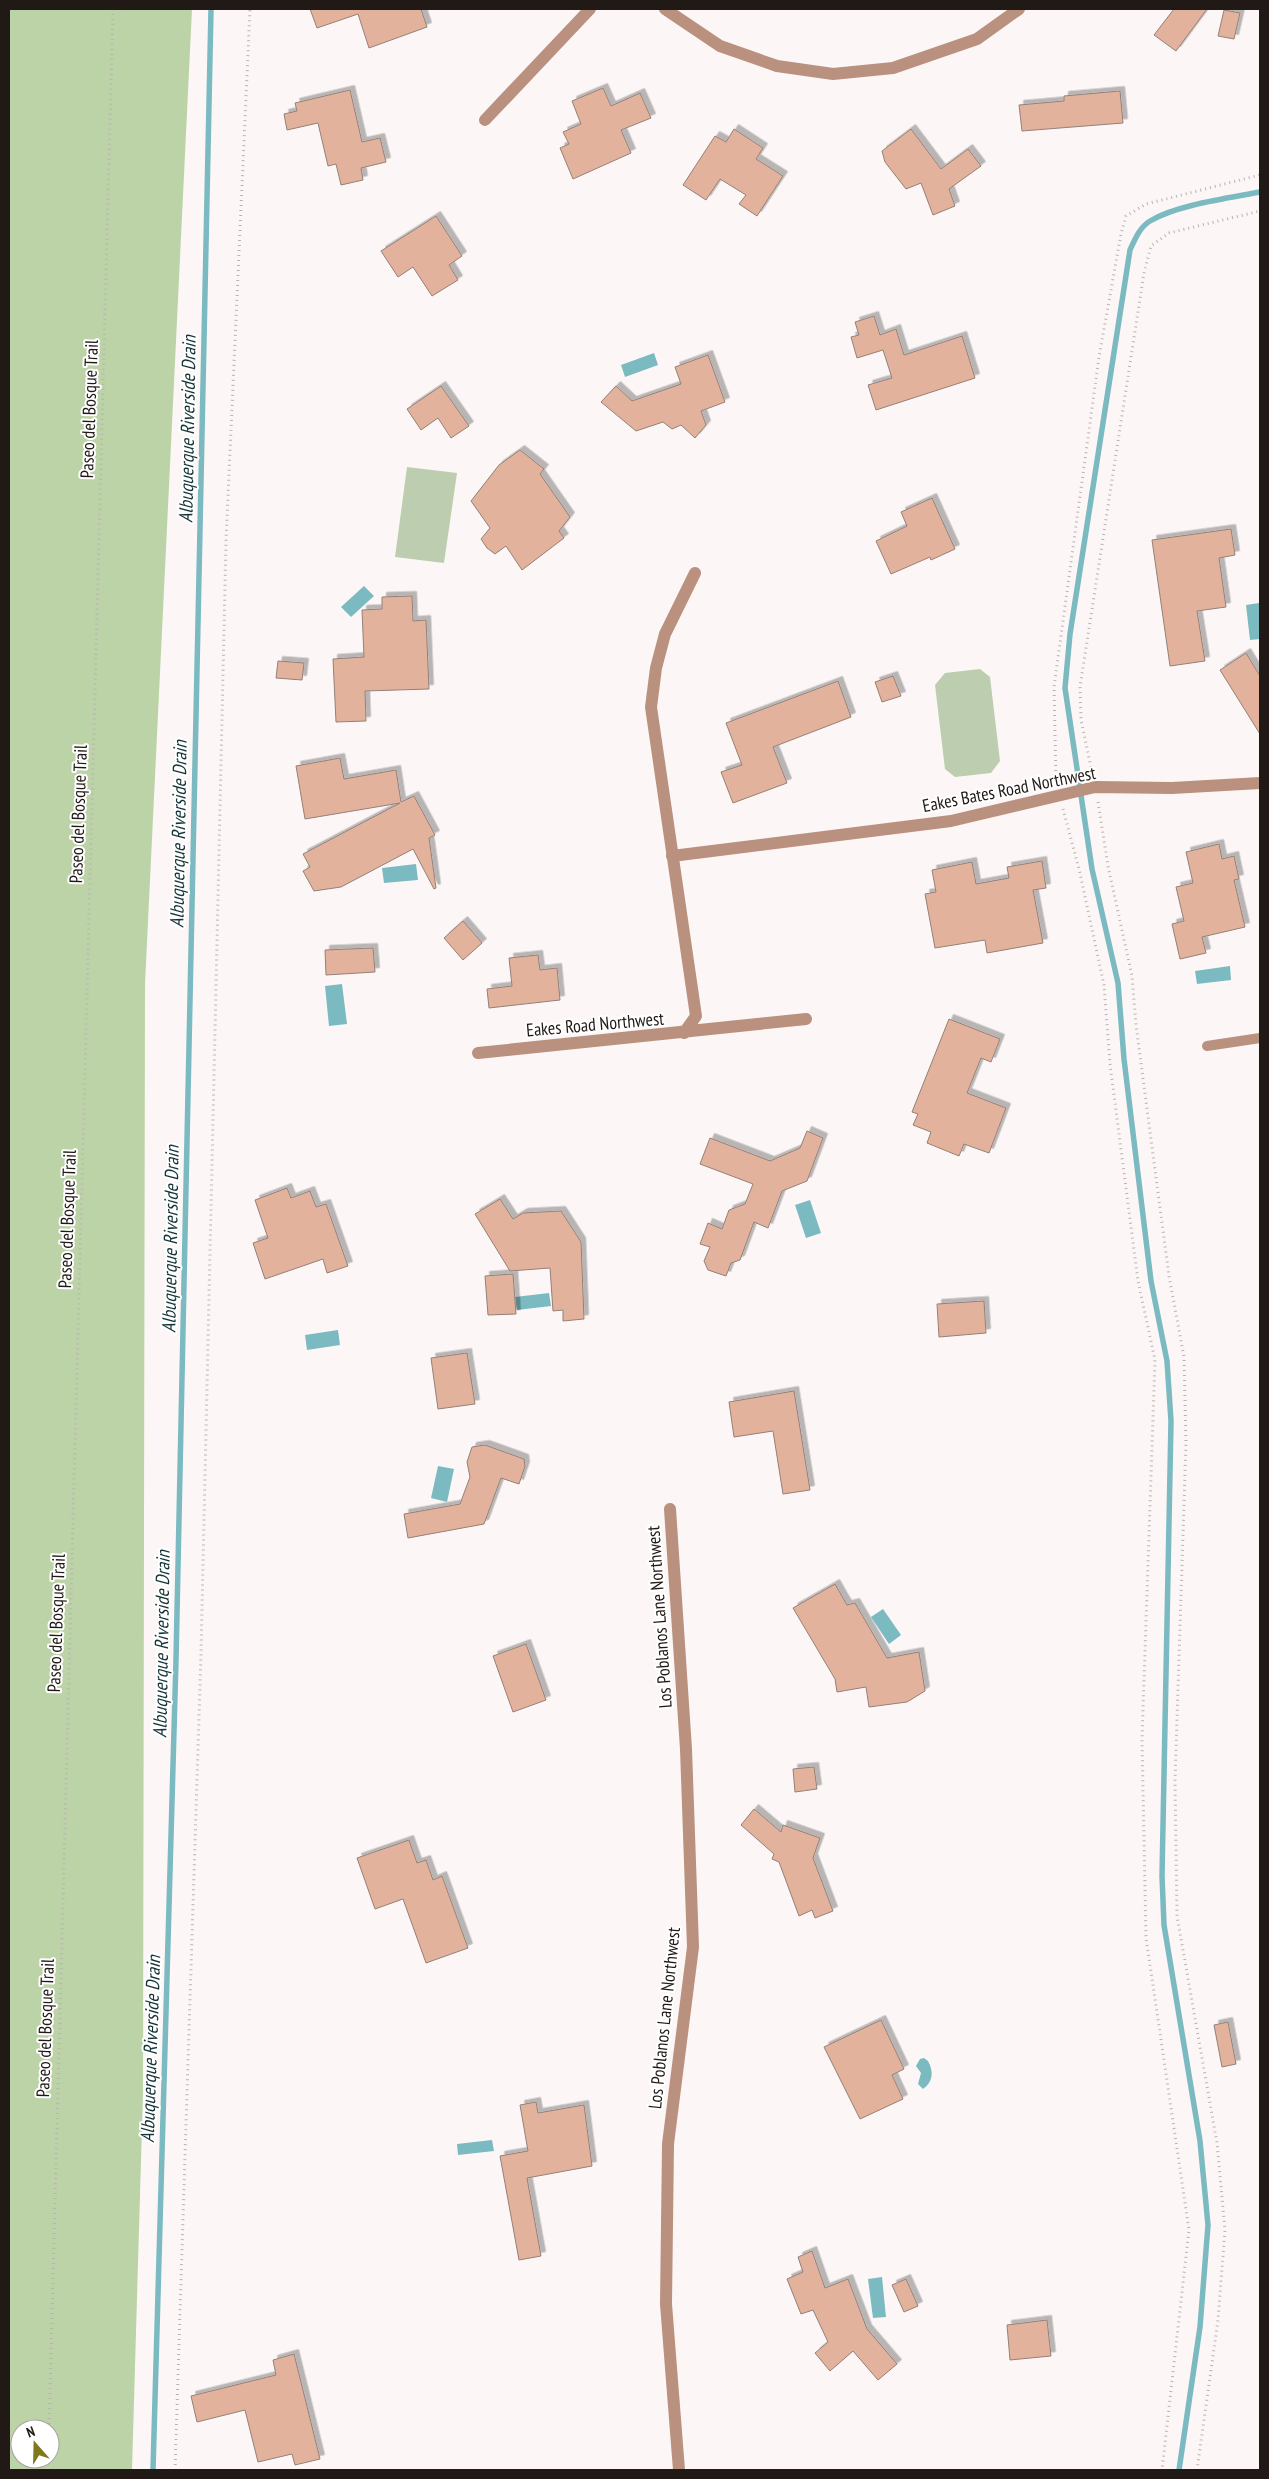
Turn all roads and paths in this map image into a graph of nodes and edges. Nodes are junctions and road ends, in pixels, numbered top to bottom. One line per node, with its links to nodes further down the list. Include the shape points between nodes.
1 (113, 9): 20 (path, Paseo del Bosque Trail)
2 (250, 9): 21 (path, via 226,541 201,1654)
3 (590, 9): 6 (street)
4 (665, 9): 5 (street, via 720,46 777,66 833,74 893,68 978,39)
5 (1019, 9)
6 (486, 120)
7 (1260, 175): 12 (path, via 1146,204 1126,216 1099,358 1054,687)
8 (1260, 211): 11 (path, via 1169,233 1150,246 1080,687 1081,720)
9 (695, 573): 13 (street, Eakes Road Northwest, via 665,634 651,706)
10 (1260, 783): 11 (street, Eakes Bates Road Northwest, via 1172,788)
11 (1095, 787): 12 (street, Eakes Bates Road Northwest); 24 (path, via 1132,976 1169,1276 1184,1357 1186,1442 1175,1781 1177,1916 1217,2143 1225,2230 1218,2320)
12 (1058, 794): 13 (street, Eakes Bates Road Northwest, via 951,821); 23 (path, via 1079,869 1104,985 1110,1064 1138,1281 1155,1360 1142,1740 1146,1938 1189,2230)
13 (672, 856): 15 (street, Eakes Road Northwest, via 696,1016)
14 (806, 1019): 15 (street)
15 (684, 1033): 18 (street, Eakes Road Northwest)
16 (1260, 1038): 17 (lane)
17 (1207, 1046)
18 (478, 1053)
19 (670, 1509): 22 (street, Los Poblanos Lane Northwest, via 686,1749 693,1947 668,2144 666,2304)
20 (49, 2419)
21 (175, 2470)
22 (679, 2470)
23 (1162, 2470)
24 (1198, 2470)

